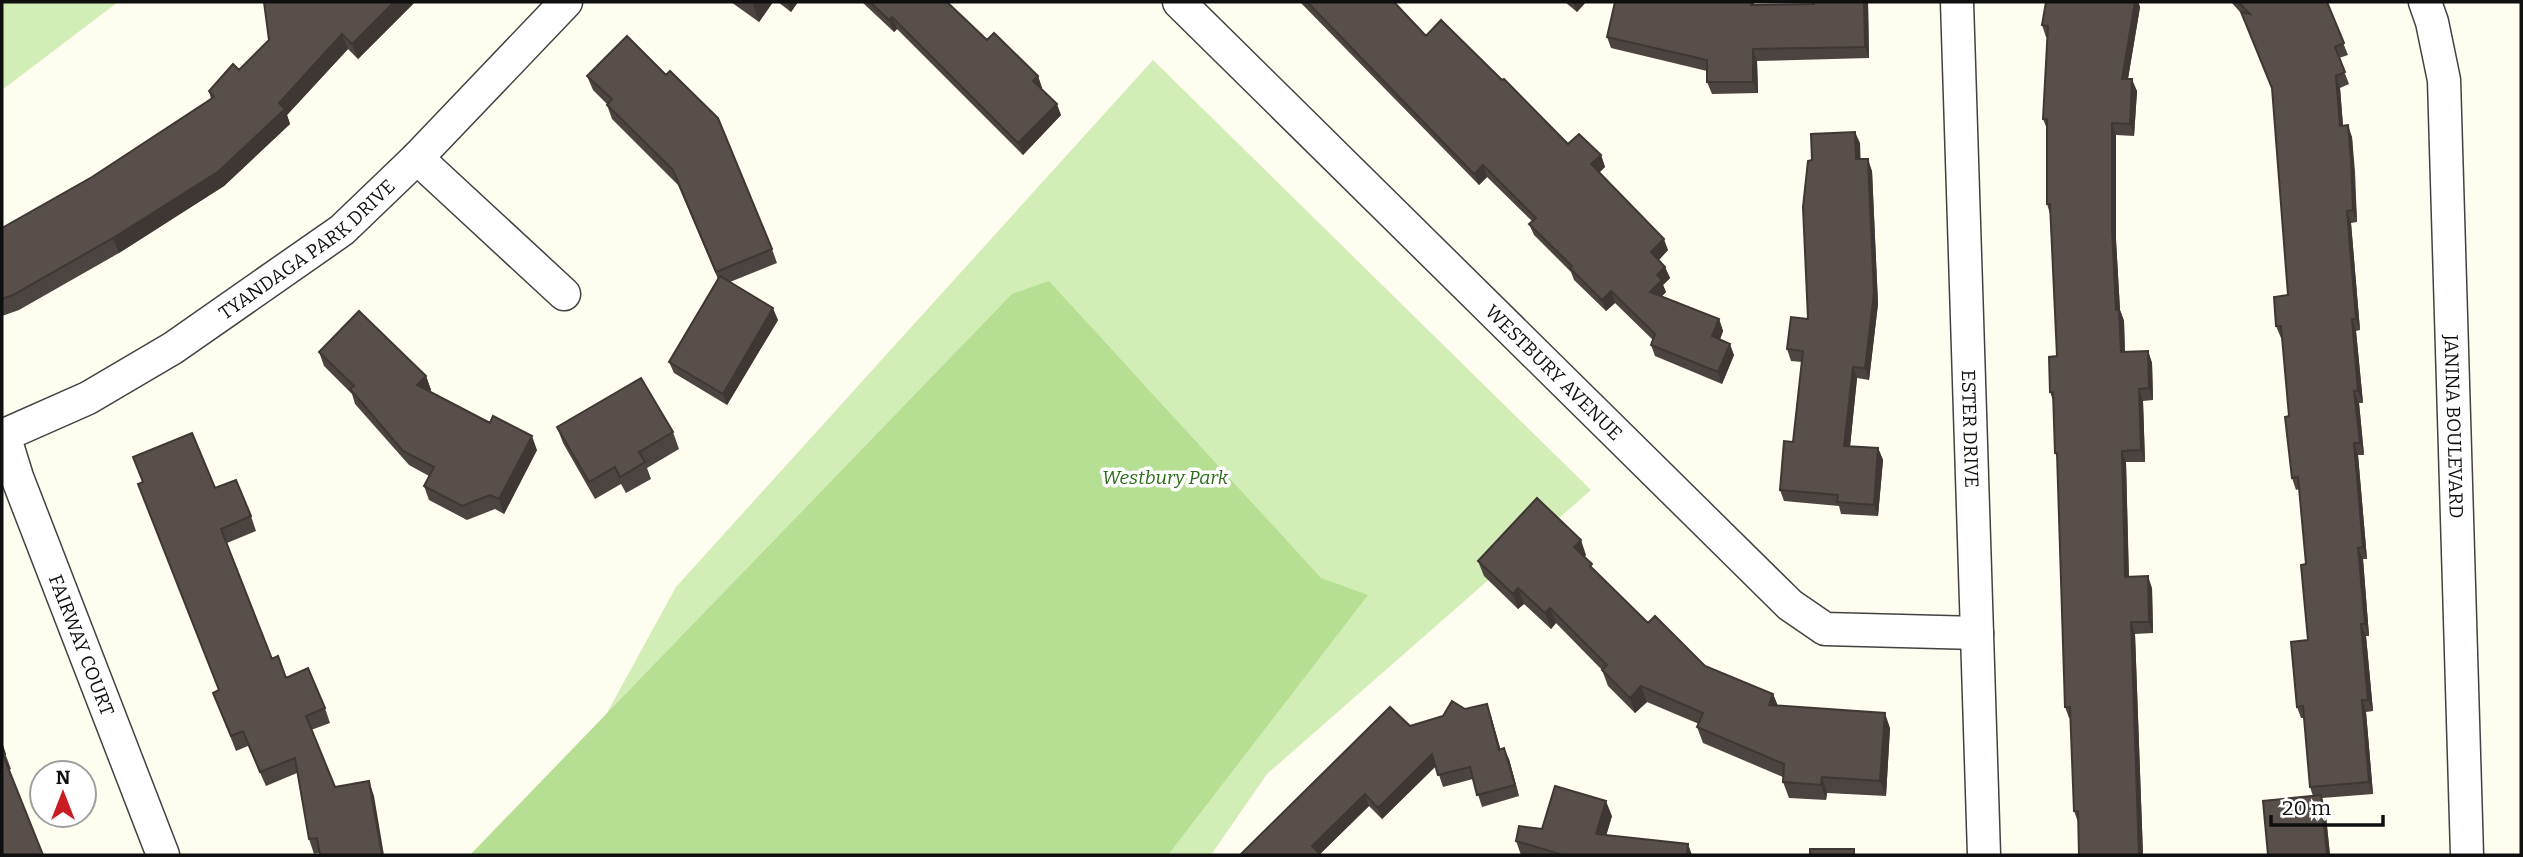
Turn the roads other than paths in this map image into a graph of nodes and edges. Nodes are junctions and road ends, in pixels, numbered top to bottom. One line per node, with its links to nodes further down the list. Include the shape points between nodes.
1 (566, 2): 5 (street, TYANDAGA PARK DRIVE)
2 (1179, 2): 8 (street, WESTBURY AVENUE, via 1790,605 1825,629)
3 (1957, 2): 8 (street, ESTER DRIVE)
4 (2424, 2): 11 (street, JANINA BOULEVARD, via 2444,80)
5 (416, 158): 6 (street); 7 (street, TYANDAGA PARK DRIVE, via 342,230 173,348 88,398)
6 (564, 294)
7 (3, 436): 9 (street, FAIRWAY COURT)
8 (1977, 633): 10 (street, ESTER DRIVE)
9 (163, 855)
10 (1984, 855)
11 (2467, 855)

